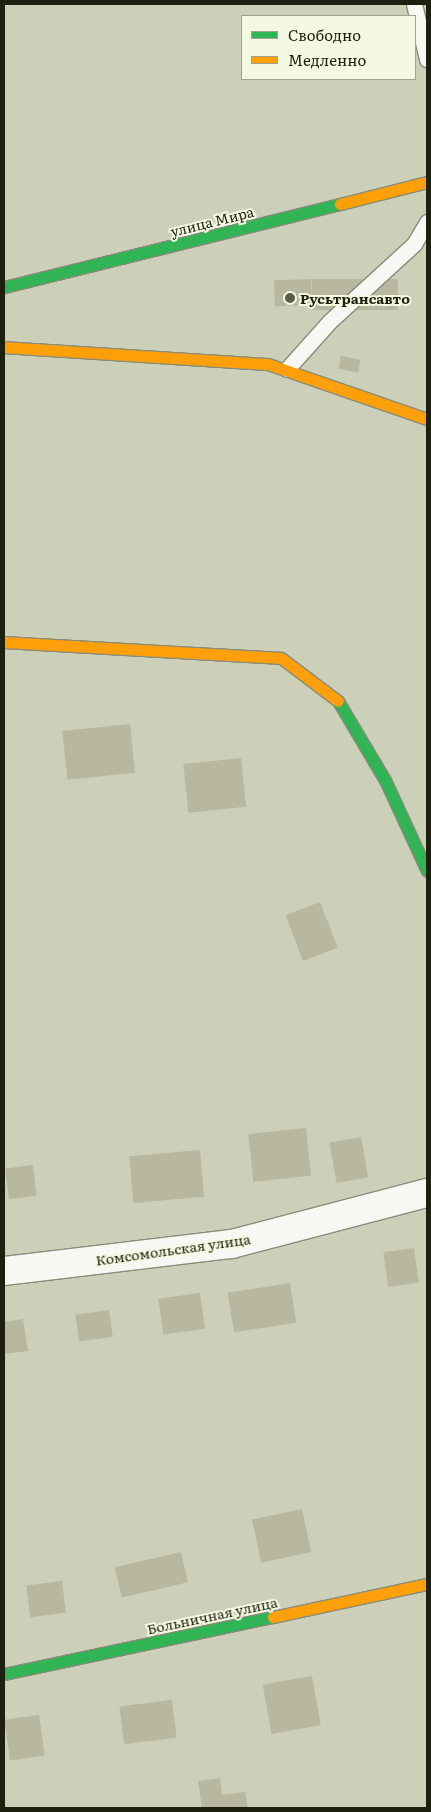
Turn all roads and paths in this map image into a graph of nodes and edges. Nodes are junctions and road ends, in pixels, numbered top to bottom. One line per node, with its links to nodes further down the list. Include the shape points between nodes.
1 (414, 4): 2 (lane)
2 (427, 59)
3 (427, 182): 5 (street, улица Мира)
4 (427, 222): 7 (lane, via 414,244 330,321)
5 (4, 287)
6 (4, 347): 7 (street, via 268,364)
7 (288, 369): 8 (street)
8 (427, 419)
9 (4, 642): 10 (street, via 281,658 336,697 385,780)
10 (427, 870)
11 (427, 1193): 12 (street, Комсомольская улица, via 232,1244)
12 (4, 1271)
13 (427, 1584): 14 (street, Больничная улица)
14 (4, 1674)

